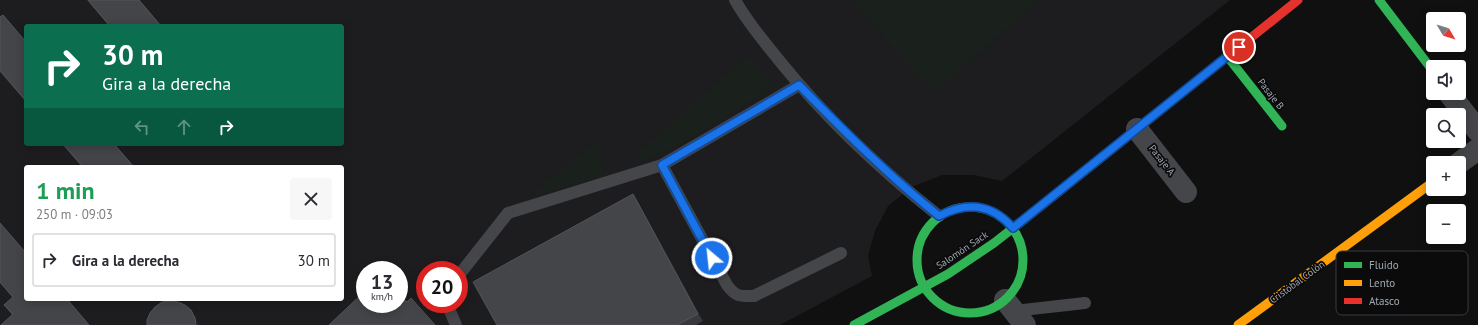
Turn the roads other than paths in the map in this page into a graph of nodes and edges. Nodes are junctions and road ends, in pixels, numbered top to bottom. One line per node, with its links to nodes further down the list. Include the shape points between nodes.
1 (735, 0): 6 (lane, via 746,20)
2 (1298, 0): 4 (street, Salomón Sack)
3 (1379, 0): 5 (street)
4 (1227, 56): 8 (street, Pasaje B); 9 (street, Salomón Sack)
5 (1426, 63)
6 (799, 85): 13 (lane); 16 (lane, via 856,142)
7 (1454, 100): 10 (street)
8 (1282, 126)
9 (1137, 129): 15 (street, Pasaje A); 17 (street, Salomón Sack)
10 (1478, 131)
11 (1478, 149): 12 (street)
12 (1466, 158)
13 (662, 165): 19 (lane, via 727,285 740,296 754,296); 21 (lane, via 508,213)
14 (1426, 187): 18 (street, Cristóbal Colón)
15 (1186, 192)
16 (939, 216): 17 (street, via 950,210 973,206 995,213); 22 (street, via 924,232 919,243 916,266)
17 (1013, 228): 22 (street, Salomón Sack, via 971,259); 24 (street, via 1019,238 1023,260 1019,282 1013,292)
18 (1339, 251)
19 (841, 252)
20 (1336, 253): 28 (street, Cristóbal Colón)
21 (468, 264)
22 (924, 288): 24 (street, via 940,305 950,310 973,314 996,307); 27 (street, Salomón Sack)
23 (1085, 303): 24 (lane)
24 (1015, 312)
25 (451, 313): 26 (lane)
26 (456, 325)
27 (854, 325)
28 (1238, 325)

